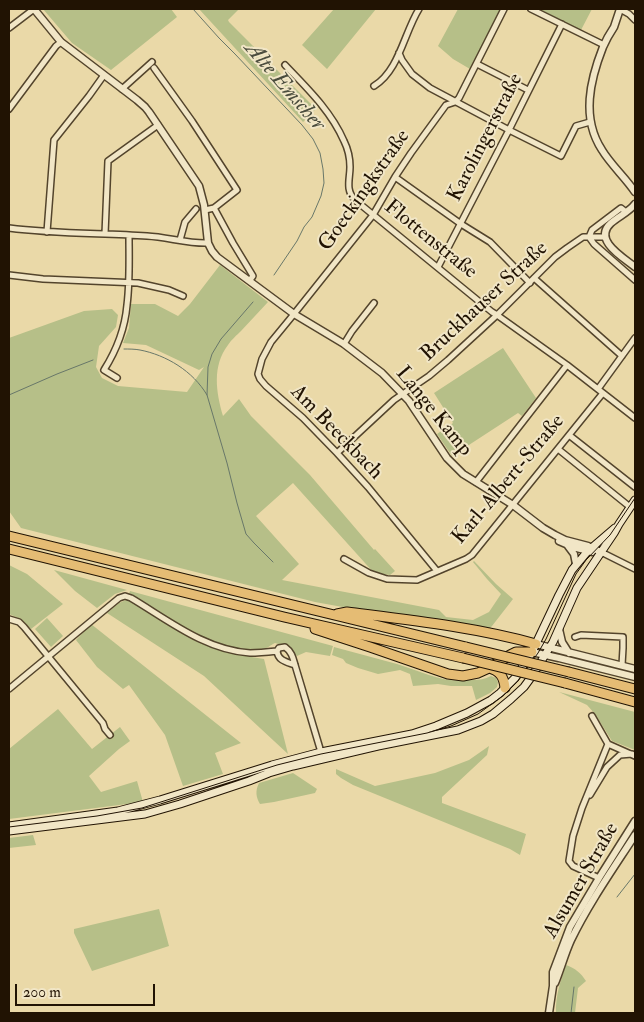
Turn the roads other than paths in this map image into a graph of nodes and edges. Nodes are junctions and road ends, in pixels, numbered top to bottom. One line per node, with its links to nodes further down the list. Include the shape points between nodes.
1 (34, 9): 8 (street); 9 (street)
2 (419, 9): 11 (street)
3 (504, 9): 13 (street, Goeckingkstraße)
4 (531, 9): 7 (street)
5 (620, 9): 6 (street); 10 (street)
6 (635, 20)
7 (562, 24): 10 (street); 19 (street, Karolingerstraße)
8 (9, 28)
9 (61, 42): 16 (street); 21 (street)
10 (604, 45): 22 (street, via 592,84)
11 (399, 53): 17 (street, via 382,80); 20 (street, via 420,81)
12 (152, 62): 18 (street)
13 (477, 64): 19 (street); 20 (street, Goeckingkstraße)
14 (285, 65): 32 (street, Flottenstraße, via 339,131 349,160 350,194)
15 (154, 68): 28 (street, via 237,190)
16 (104, 75): 18 (street); 35 (street, via 54,140)
17 (374, 86)
18 (122, 89): 23 (street, via 145,107)
19 (528, 90): 24 (street, Karolingerstraße)
20 (455, 102): 24 (street); 25 (street, Goeckingkstraße, via 446,105)
21 (9, 109)
22 (590, 122): 24 (street, via 576,126 560,156); 26 (street, via 602,150)
23 (158, 125): 30 (street, via 199,186); 36 (street, via 108,161)
24 (509, 130): 33 (street, Karolingerstraße)
25 (395, 177): 32 (street, Goeckingkstraße); 33 (street)
26 (635, 192)
27 (635, 204): 31 (street, Bruckhauser Straße)
28 (214, 208): 30 (street); 45 (street, via 253,276)
29 (196, 210): 40 (street, via 185,222)
30 (205, 210): 41 (street)
31 (626, 212): 38 (street, Bruckhauser Straße, via 621,208 592,230); 39 (street, Bruckhauser Straße, via 610,224)
32 (373, 215): 42 (street, Flottenstraße); 51 (street, Goeckingkstraße)
33 (461, 224): 42 (street, Karolingerstraße); 47 (street, via 490,242)
34 (9, 228): 35 (street)
35 (47, 232): 36 (street)
36 (105, 234): 37 (street)
37 (129, 235): 40 (street); 48 (street)
38 (589, 237): 39 (street, Bruckhauser Straße); 46 (street); 47 (street, Bruckhauser Straße, via 580,238 567,248)
39 (605, 237): 43 (street, via 608,245)
40 (180, 240): 41 (street)
41 (208, 243): 45 (street, Lange Kamp, via 217,257)
42 (438, 267): 52 (street, Flottenstraße)
43 (635, 267)
44 (9, 275): 48 (street, via 43,280)
45 (250, 280): 51 (street, Lange Kamp)
46 (635, 280)
47 (532, 281): 52 (street, Bruckhauser Straße); 55 (street)
48 (128, 282): 49 (street); 57 (street, via 127,305 119,340 104,370)
49 (183, 296)
50 (374, 303): 54 (street)
51 (294, 314): 54 (street, Lange Kamp); 63 (street, Am Beeckbach, via 271,342 258,374 266,386)
52 (497, 315): 56 (street, Flottenstraße); 59 (street, Bruckhauser Straße, via 429,376)
53 (635, 338): 55 (street, Karl-Albert-Straße)
54 (344, 344): 59 (street, Lange Kamp)
55 (622, 356): 58 (street, Karl-Albert-Straße)
56 (567, 365): 58 (street, Flottenstraße); 64 (street)
57 (118, 378)
58 (600, 391): 60 (street, Flottenstraße); 61 (street, Karl-Albert-Straße)
59 (402, 393): 63 (street, Bruckhauser Straße); 64 (street, Lange Kamp, via 447,458)
60 (635, 418)
61 (569, 435): 62 (street, Karl-Albert-Straße); 65 (street)
62 (558, 449): 67 (street, Karl-Albert-Straße); 68 (street)
63 (336, 453): 79 (street, Am Beeckbach)
64 (476, 482): 67 (street, Lange Kamp)
65 (635, 487)
66 (635, 500): 68 (main road)
67 (513, 505): 70 (street, Lange Kamp); 79 (street, Karl-Albert-Straße, via 472,555)
68 (630, 507): 69 (main road)
69 (619, 524): 74 (main road); 75 (main road)
70 (543, 528): 72 (street, Lange Kamp); 74 (street, Lange Kamp)
71 (9, 536): 80 (highway)
72 (567, 545): 74 (street, Lange Kamp); 77 (street)
73 (9, 549): 81 (highway)
74 (589, 550): 75 (street, Lange Kamp); 77 (main road)
75 (601, 552): 78 (street); 83 (main road, via 577,588)
76 (344, 559): 79 (street, Karl-Albert-Straße, via 387,579 417,580)
77 (576, 564): 85 (main road)
78 (635, 569)
79 (437, 571)
80 (332, 615): 85 (highway, via 347,612 444,625 492,633); 97 (highway, bridge)
81 (284, 617): 92 (highway, via 448,674 463,676); 98 (highway, bridge)
82 (9, 619): 89 (street, via 19,622)
83 (559, 628): 87 (main road); 88 (street)
84 (575, 637): 90 (street, via 623,637)
85 (534, 648): 87 (street); 92 (highway, via 516,652); 95 (main road)
86 (277, 651): 89 (street, via 251,653 218,646 125,596); 91 (street, via 282,660); 91 (street, via 285,648 290,651)
87 (547, 652): 88 (street); 94 (street); 102 (main road, via 524,687 481,721 458,730)
88 (568, 653): 90 (street)
89 (48, 656): 96 (street); 100 (street, via 104,723)
90 (622, 665): 93 (street)
91 (295, 666): 102 (street)
92 (489, 668): 95 (highway, via 502,675)
93 (635, 669)
94 (635, 677)
95 (505, 688): 102 (main road, via 467,713 436,726)
96 (9, 689)
97 (635, 689)
98 (635, 702)
99 (592, 716): 101 (street)
100 (110, 735)
101 (608, 744): 103 (street); 105 (street)
102 (322, 755): 104 (main road)
103 (634, 755): 105 (street, via 620,755 607,767)
104 (291, 763): 107 (main road, via 118,811); 108 (main road, via 249,781 144,814)
105 (582, 808): 110 (street, via 569,861)
106 (635, 820): 110 (street, Alsumer Straße)
107 (9, 826)
108 (9, 831)
109 (635, 835): 111 (street, Alsumer Straße, via 583,918)
110 (599, 878): 111 (street, Alsumer Straße, via 570,927 553,972)
111 (553, 986): 112 (street, Alsumer Straße)
112 (549, 1013)

